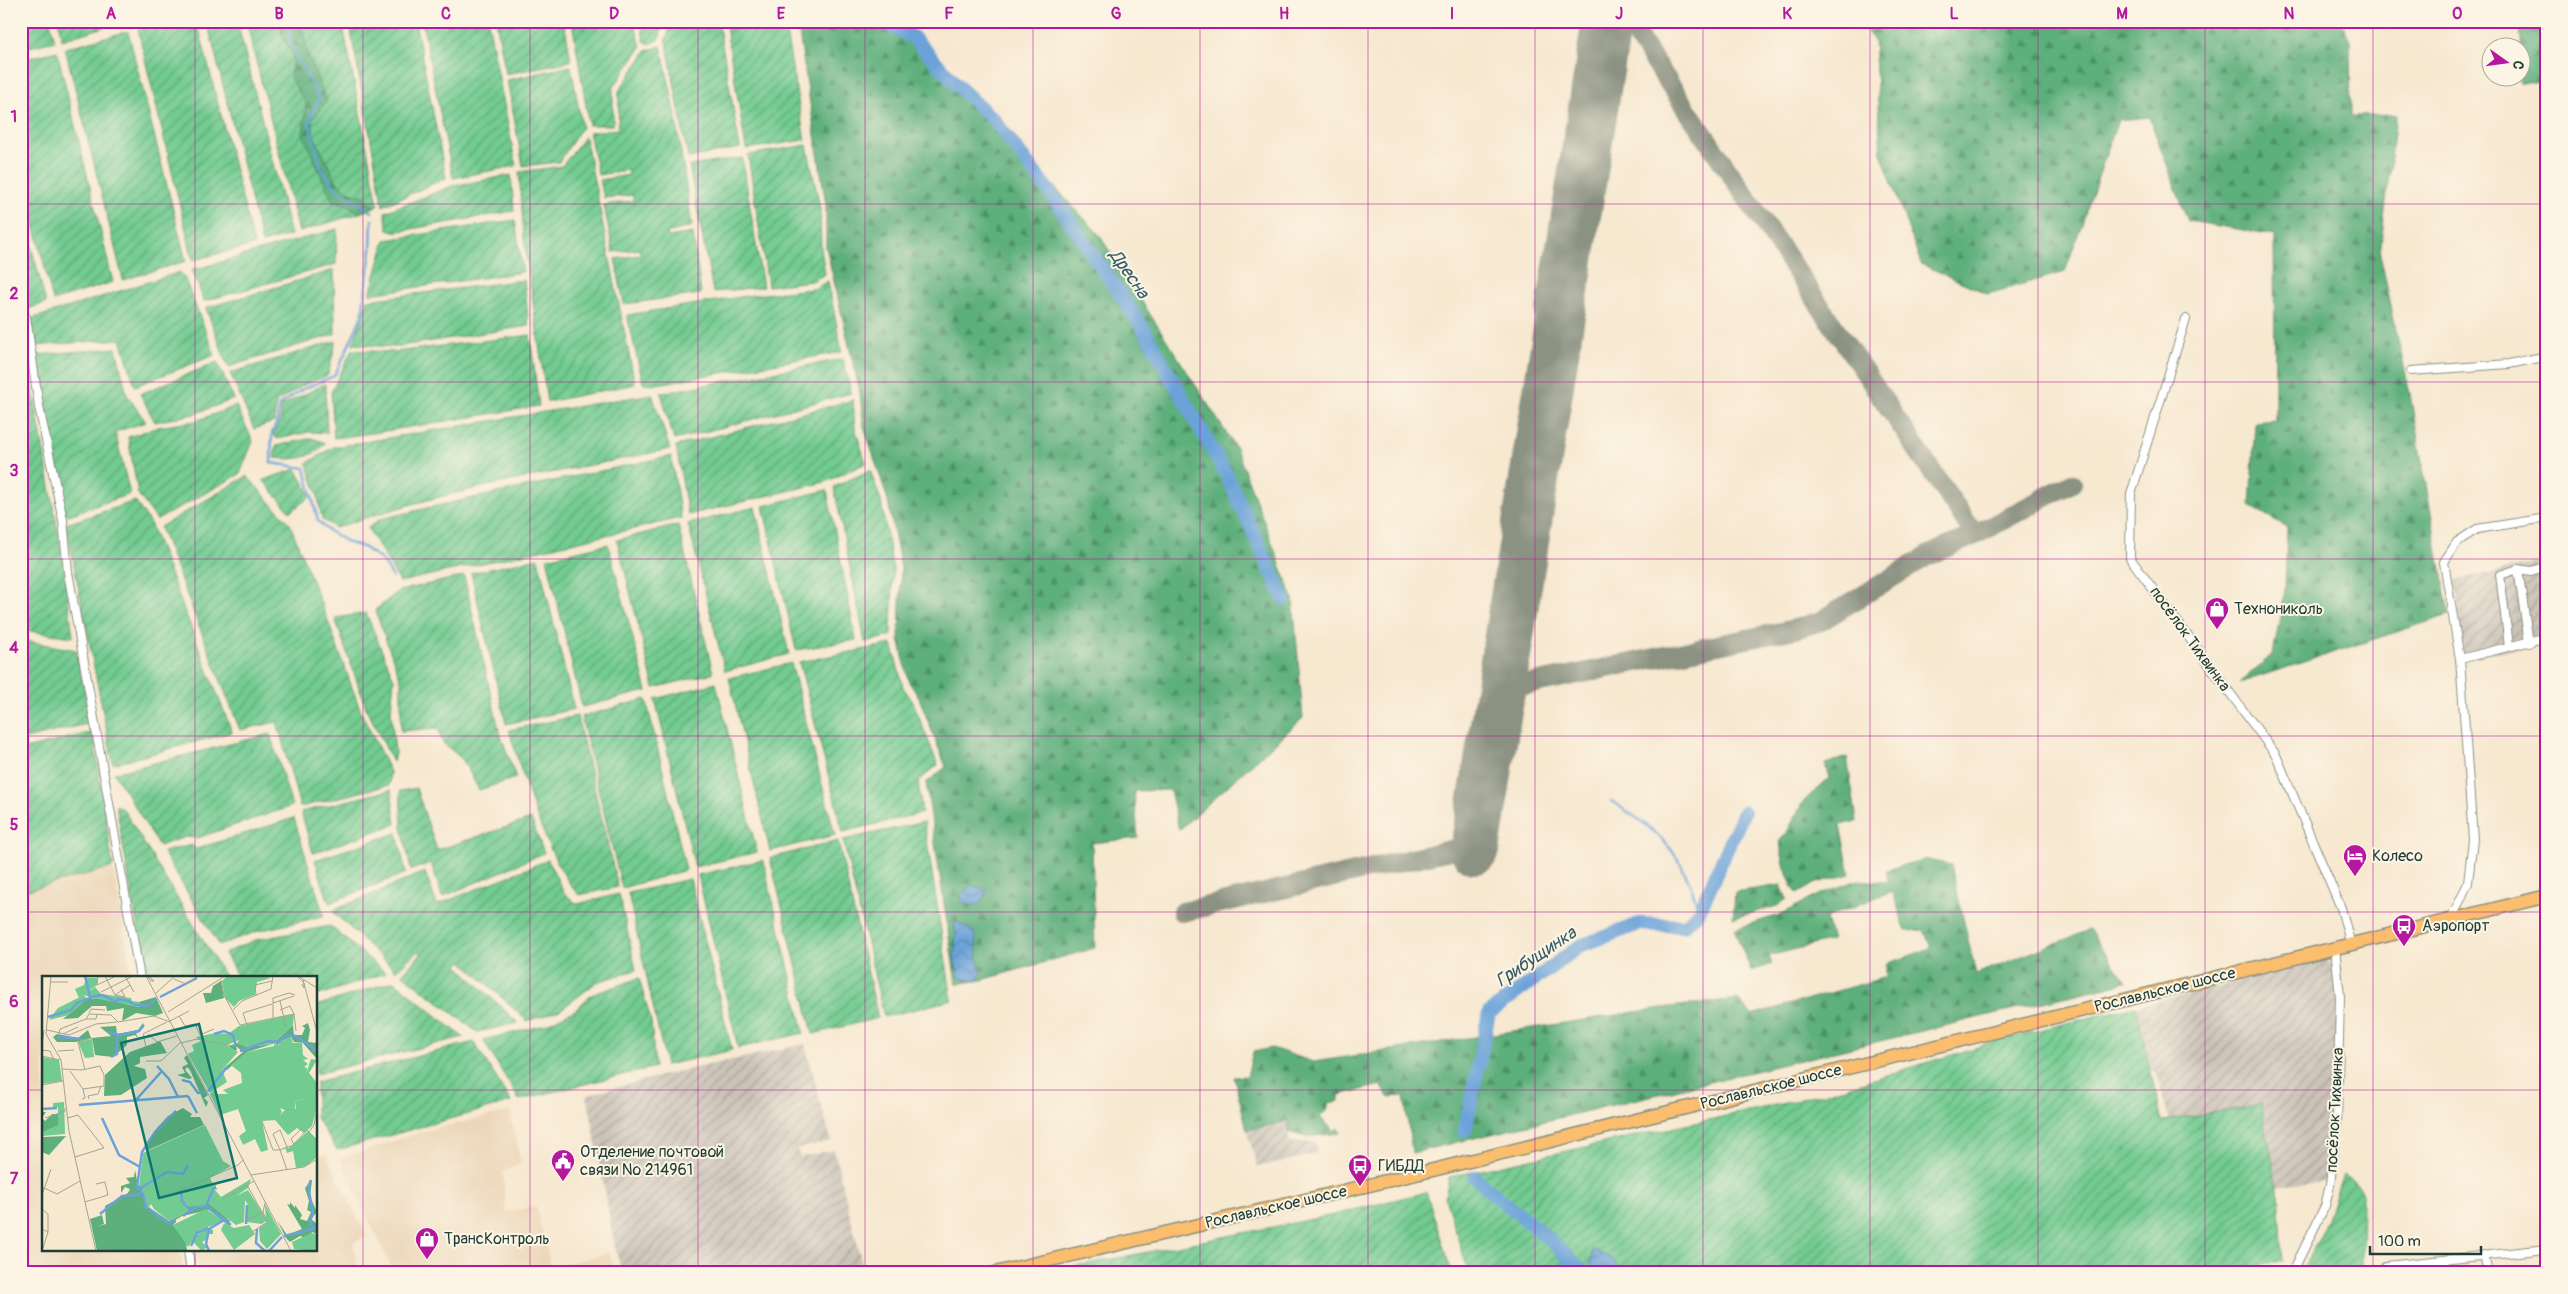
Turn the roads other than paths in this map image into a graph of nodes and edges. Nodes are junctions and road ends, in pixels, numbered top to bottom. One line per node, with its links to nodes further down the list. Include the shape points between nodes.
1 (26, 317): 17 (street)
2 (2186, 319): 15 (street, посёлок Тихвинка, via 2131,494 2130,558 2276,756 2342,908)
3 (2547, 356): 4 (street, via 2509,364)
4 (2411, 371)
5 (2547, 518): 12 (street, via 2477,529 2457,542 2444,562)
6 (2545, 567): 7 (street, via 2532,571); 8 (street)
7 (2518, 569): 10 (street); 11 (street, via 2500,575)
8 (2547, 591)
9 (2547, 637): 10 (street)
10 (2529, 643): 11 (street)
11 (2510, 646): 12 (street)
12 (2460, 659): 14 (street, via 2473,839 2468,883)
13 (2547, 896): 14 (main road, Рославльское шоссе)
14 (2452, 918): 15 (main road, Рославльское шоссе)
15 (2351, 944): 16 (main road, Рославльское шоссе)
16 (2335, 947): 21 (street, посёлок Тихвинка, via 2340,998 2336,1123 2330,1185 2326,1206); 24 (main road, Рославльское шоссе, via 1433,1170)
17 (140, 976)
18 (2547, 1249): 20 (street)
19 (188, 1252): 23 (street)
20 (2484, 1255): 22 (street); 25 (street)
21 (2296, 1265)
22 (2385, 1269)
23 (192, 1273)
24 (995, 1273)
25 (2488, 1273)

